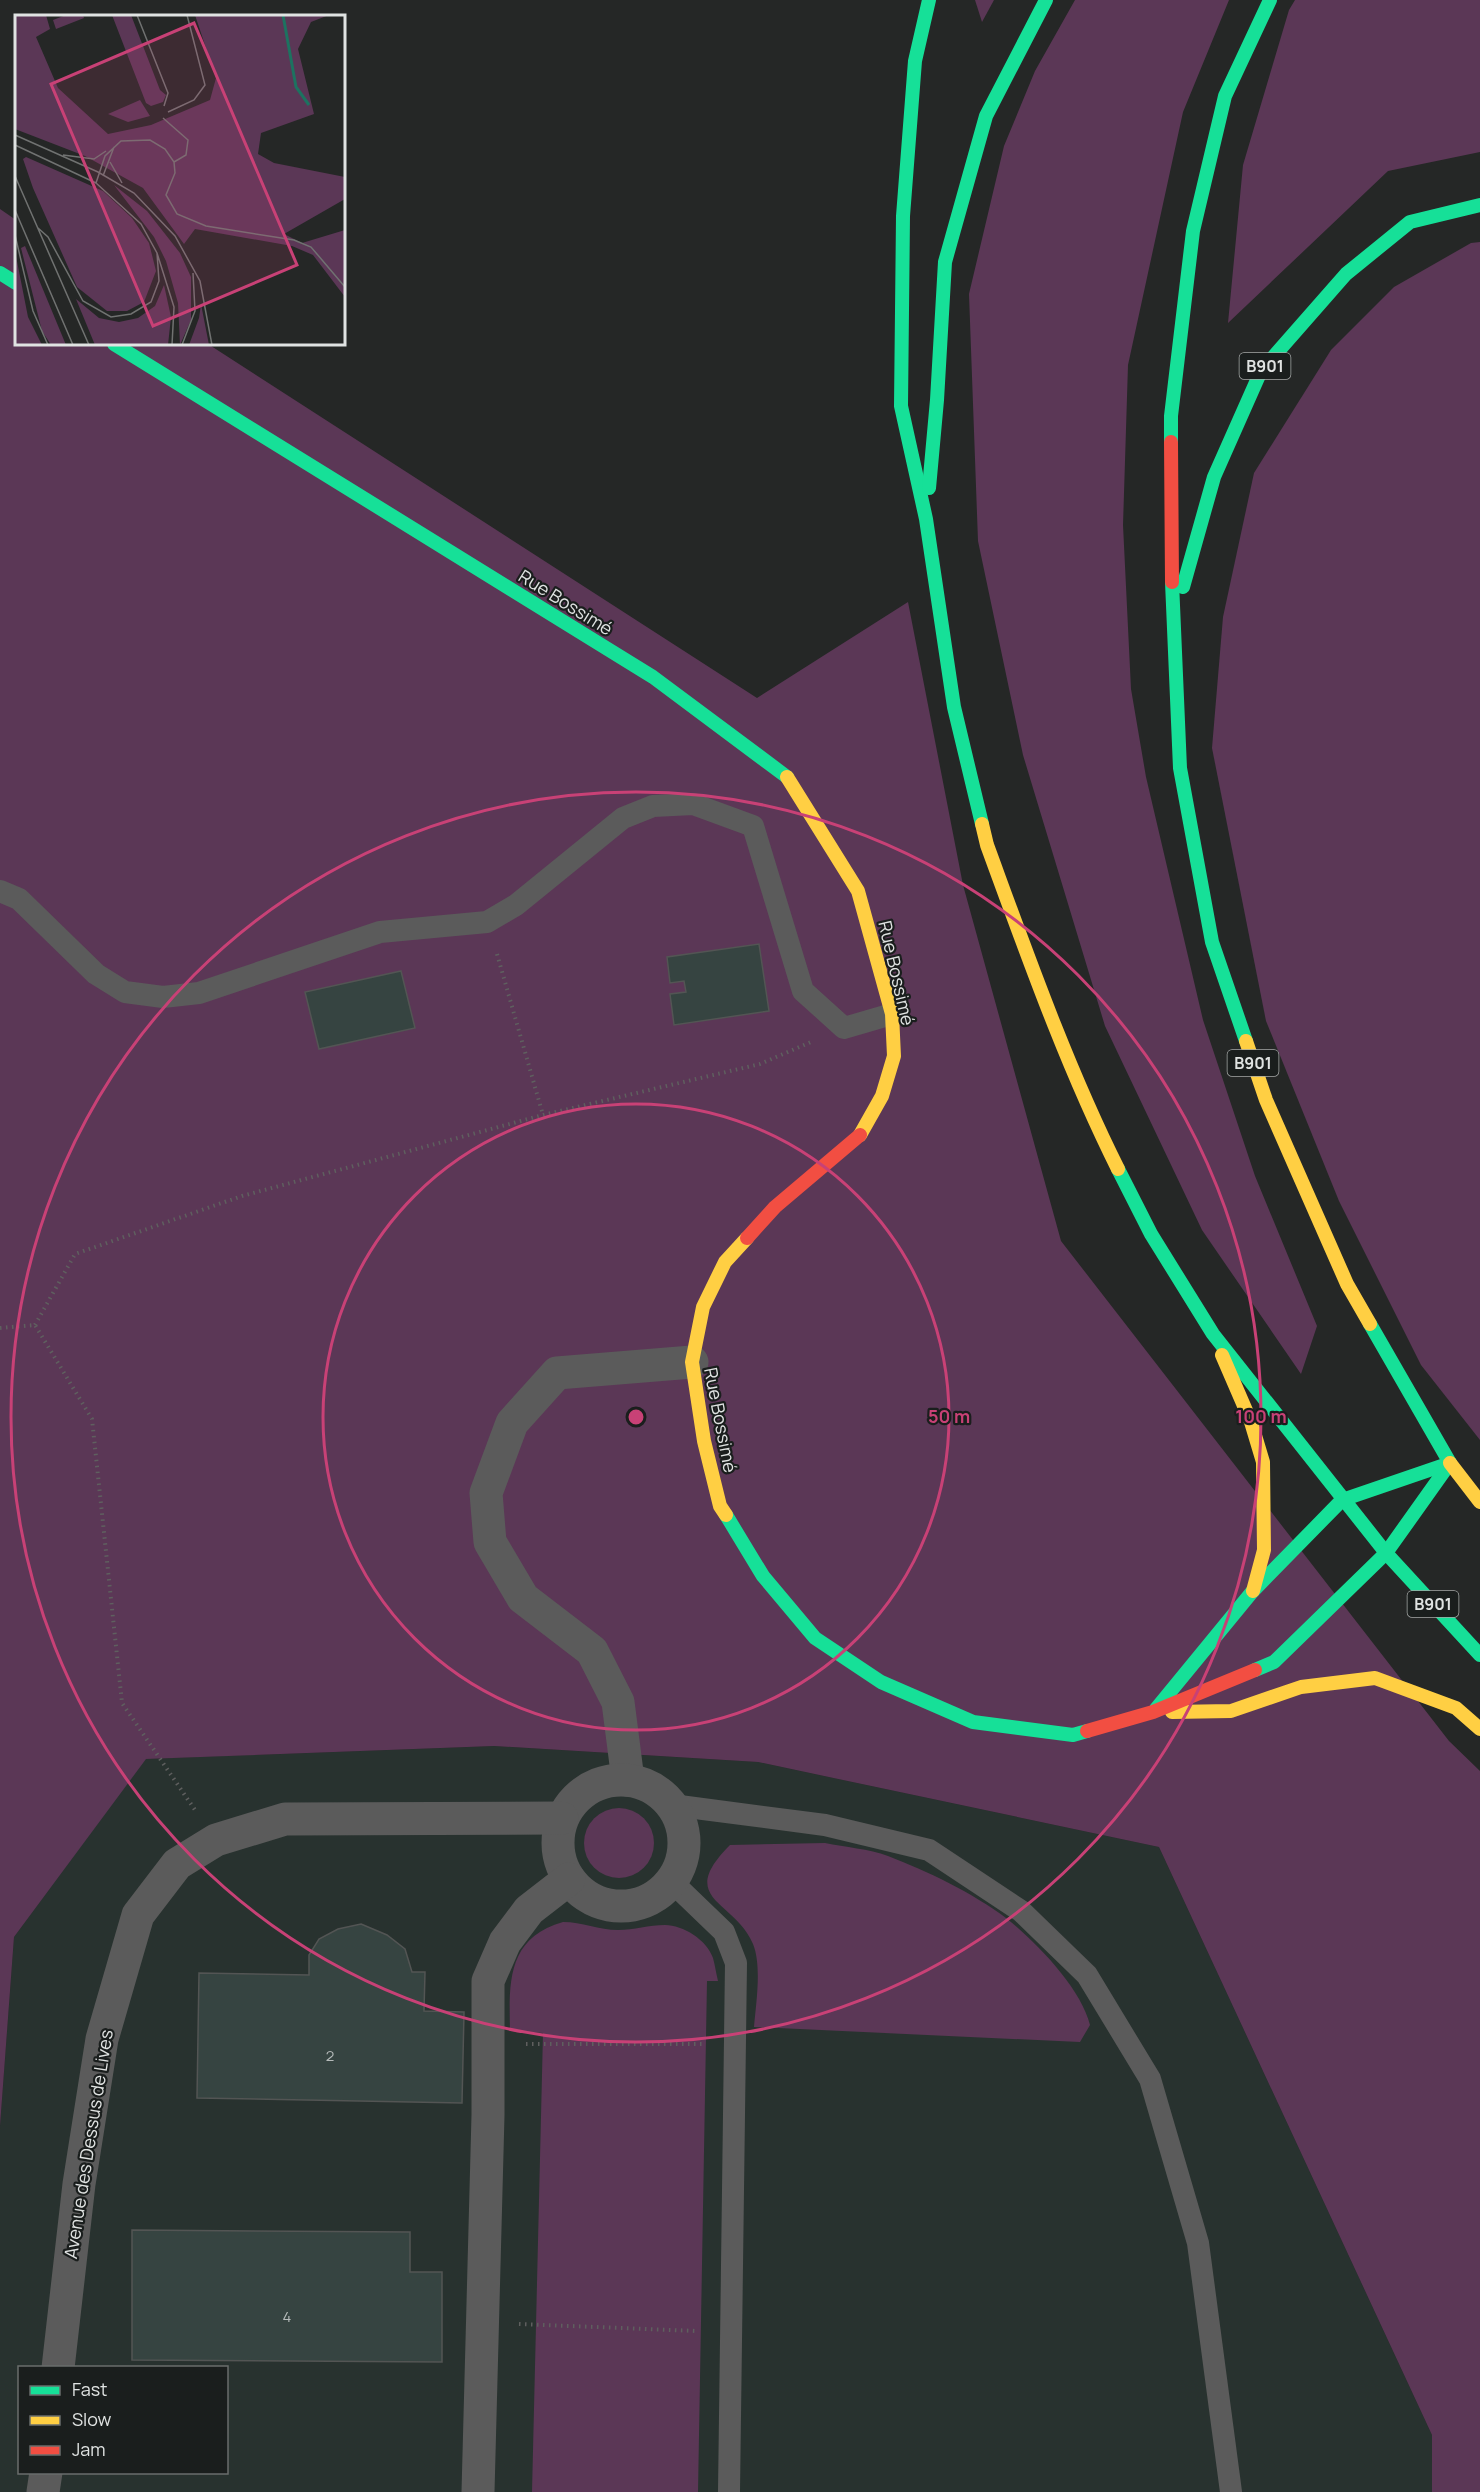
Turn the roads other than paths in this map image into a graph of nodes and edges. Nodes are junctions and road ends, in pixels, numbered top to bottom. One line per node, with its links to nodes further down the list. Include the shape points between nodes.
1 (929, 0): 8 (main road, B901, via 915,62 903,216 901,382 901,405)
2 (1046, 0): 8 (main road, B901, via 987,116 945,262 938,400)
3 (1269, 0): 9 (main road, B901, via 1225,96 1193,231 1171,416)
4 (1480, 205): 9 (main road, B901, via 1410,222 1346,274 1261,371 1214,477)
5 (0, 273): 6 (main road)
6 (15, 282)
7 (116, 345): 11 (main road, Rue Bossimé, via 653,677 789,779 858,891)
8 (926, 519): 12 (main road, B901, via 954,707 987,845 1041,992 1101,1135 1151,1234)
9 (1172, 626): 14 (main road, B901, via 1180,768 1212,942 1266,1100 1347,1284)
10 (0, 891): 11 (lane, via 19,899 96,974 125,992 163,997 199,993 380,932 488,922 516,905 622,818 653,806 693,804 753,826 803,991 844,1028)
11 (892, 1014): 13 (main road, Rue Bossimé, via 894,1056 882,1096 861,1134 775,1207 725,1262 703,1307)
12 (1214, 1334): 15 (main road, B901); 18 (main road, via 1251,1422 1263,1462 1263,1550)
13 (692, 1362): 20 (main road, Rue Bossimé, via 704,1441 720,1506 763,1576 815,1638 881,1682 973,1722 1073,1735); 22 (street, via 557,1373 512,1423 486,1493 490,1542 523,1598 592,1651 618,1702)
14 (1450, 1463): 15 (main road); 16 (main road, B901); 17 (main road)
15 (1342, 1500): 17 (main road, B901); 18 (main road)
16 (1480, 1502)
17 (1386, 1553): 19 (main road, B901); 20 (main road, via 1274,1662)
18 (1252, 1592): 20 (main road)
19 (1480, 1655)
20 (1153, 1712): 21 (main road, via 1231,1711 1300,1687 1375,1678 1456,1708)
21 (1480, 1730)
22 (628, 1780): 23 (street, via 655,1789); 24 (street, via 592,1786 574,1800)
23 (672, 1804): 26 (street, via 682,1824 684,1846 680,1868); 32 (lane, via 825,1825 929,1850 1021,1911 1087,1976 1150,2079 1198,2242)
24 (562, 1818): 25 (street, via 558,1839 560,1862); 27 (street, Avenue des Dessus de Lives, via 285,1819 216,1840 177,1864 138,1915 102,2039 79,2184)
25 (569, 1879): 26 (street, via 586,1896 606,1905 629,1906 650,1899); 30 (street, via 529,1910 505,1942 488,1981)
26 (671, 1881): 31 (lane, via 724,1932 736,1964)
27 (58, 2366)
28 (45, 2474): 29 (street)
29 (43, 2492)
30 (478, 2492)
31 (729, 2492)
32 (1231, 2492)

